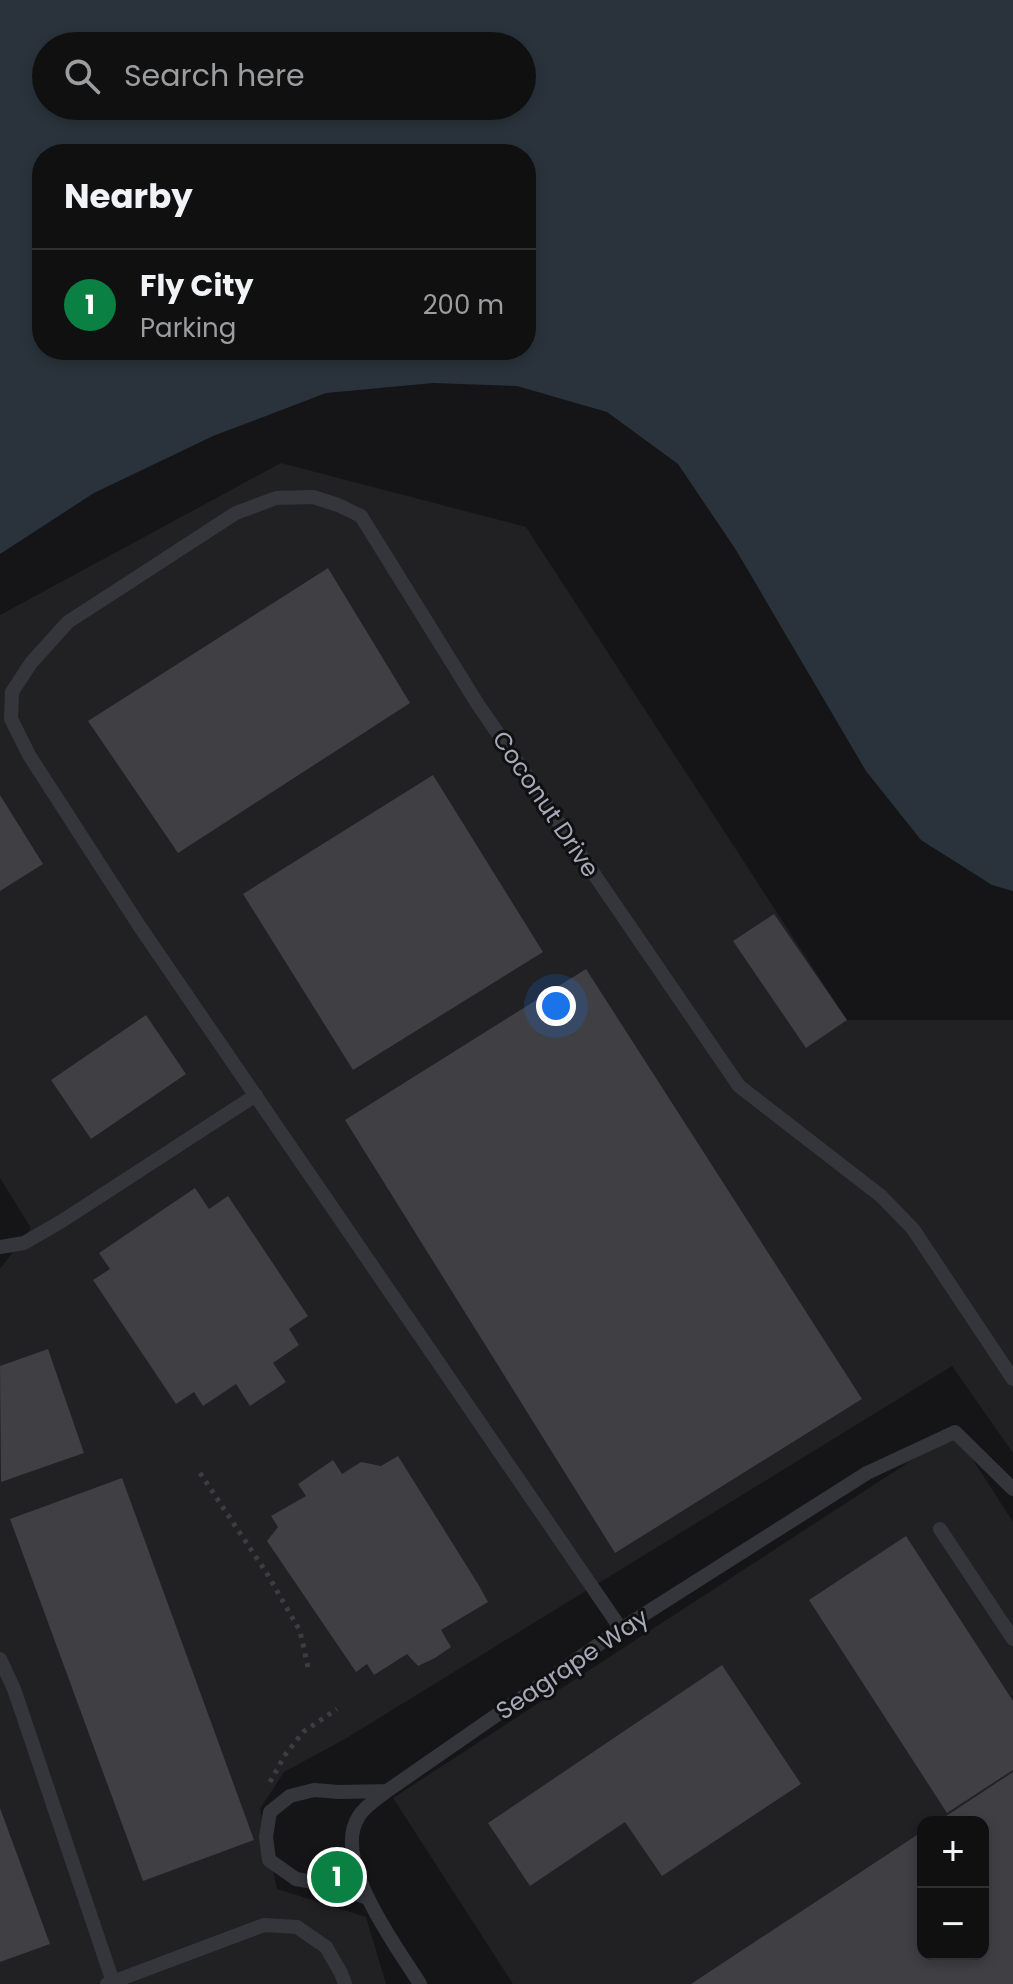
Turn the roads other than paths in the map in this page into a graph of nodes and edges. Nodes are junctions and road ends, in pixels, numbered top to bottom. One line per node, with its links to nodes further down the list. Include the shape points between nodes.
1 (256, 1095): 2 (lane, via 62,1221 24,1243); 3 (lane, Coconut Drive, via 29,755 11,719 12,692 68,622 236,513 276,498 313,497 361,516 477,703 739,1086 881,1196 913,1229); 6 (lane)
2 (0, 1247)
3 (1013, 1379)
4 (1013, 1489): 6 (lane, Seagrape Way, via 955,1432 867,1473)
5 (940, 1529): 7 (lane)
6 (621, 1629): 9 (lane, Seagrape Way)
7 (1013, 1639)
8 (0, 1659): 11 (lane)
9 (387, 1791): 10 (lane, Seagrape Way, via 359,1815 351,1833 352,1856); 10 (lane, via 314,1790 290,1796 270,1812 269,1860 296,1879)
10 (367, 1898): 13 (lane, Seagrape Way)
11 (110, 1983): 12 (lane, via 264,1925 297,1927 307,1933 326,1947)
12 (345, 1984)
13 (420, 1984)

